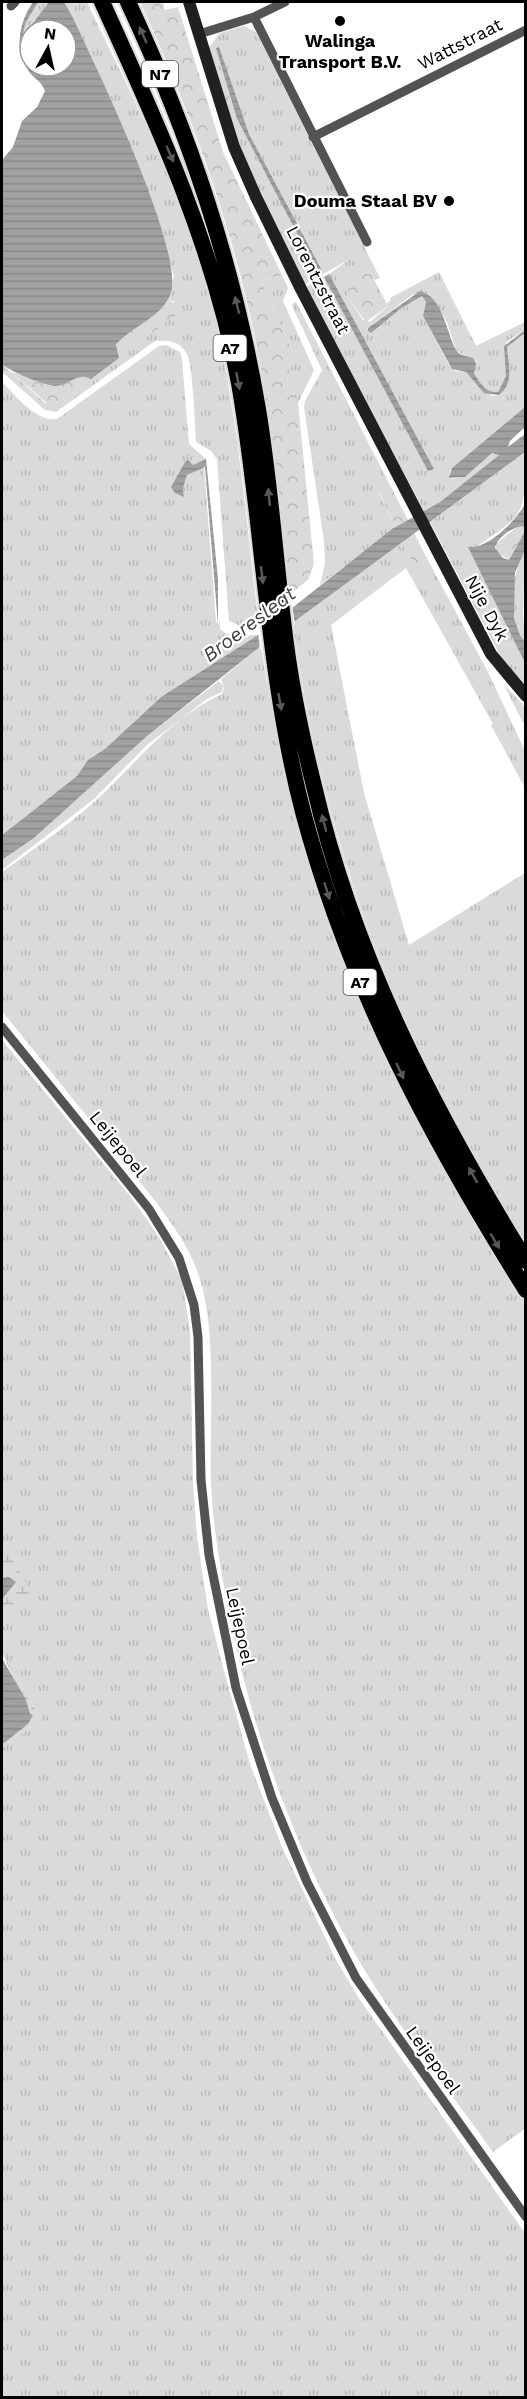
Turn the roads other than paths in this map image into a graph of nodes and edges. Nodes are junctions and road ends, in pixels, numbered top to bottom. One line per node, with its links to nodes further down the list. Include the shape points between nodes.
1 (102, 2): 8 (highway, N7)
2 (128, 2): 10 (highway, N7, one-way to 2)
3 (189, 2): 7 (street, Lorentzstraat)
4 (285, 2): 5 (street)
5 (254, 17): 7 (street); 9 (street)
6 (525, 30): 9 (street, Wattstraat)
7 (199, 34): 12 (street, Lorentzstraat, via 234,147 256,197)
8 (147, 101): 16 (highway, A7, one-way to 16, via 212,275 238,382 284,728 328,896 366,996 410,1092)
9 (313, 137): 11 (street)
10 (191, 147): 15 (highway, A7, one-way to 10, via 438,1114 372,970 346,896 314,789 284,633 250,366 226,260)
11 (367, 242)
12 (426, 530): 13 (street, Nije Dyk, via 495,662)
13 (525, 696)
14 (2, 1027): 17 (street, Leijepoel, via 149,1209 180,1258 189,1282 198,1337 201,1480 208,1555 236,1688 268,1788 307,1882 356,1978)
15 (525, 1261)
16 (525, 1290)
17 (525, 2217)

